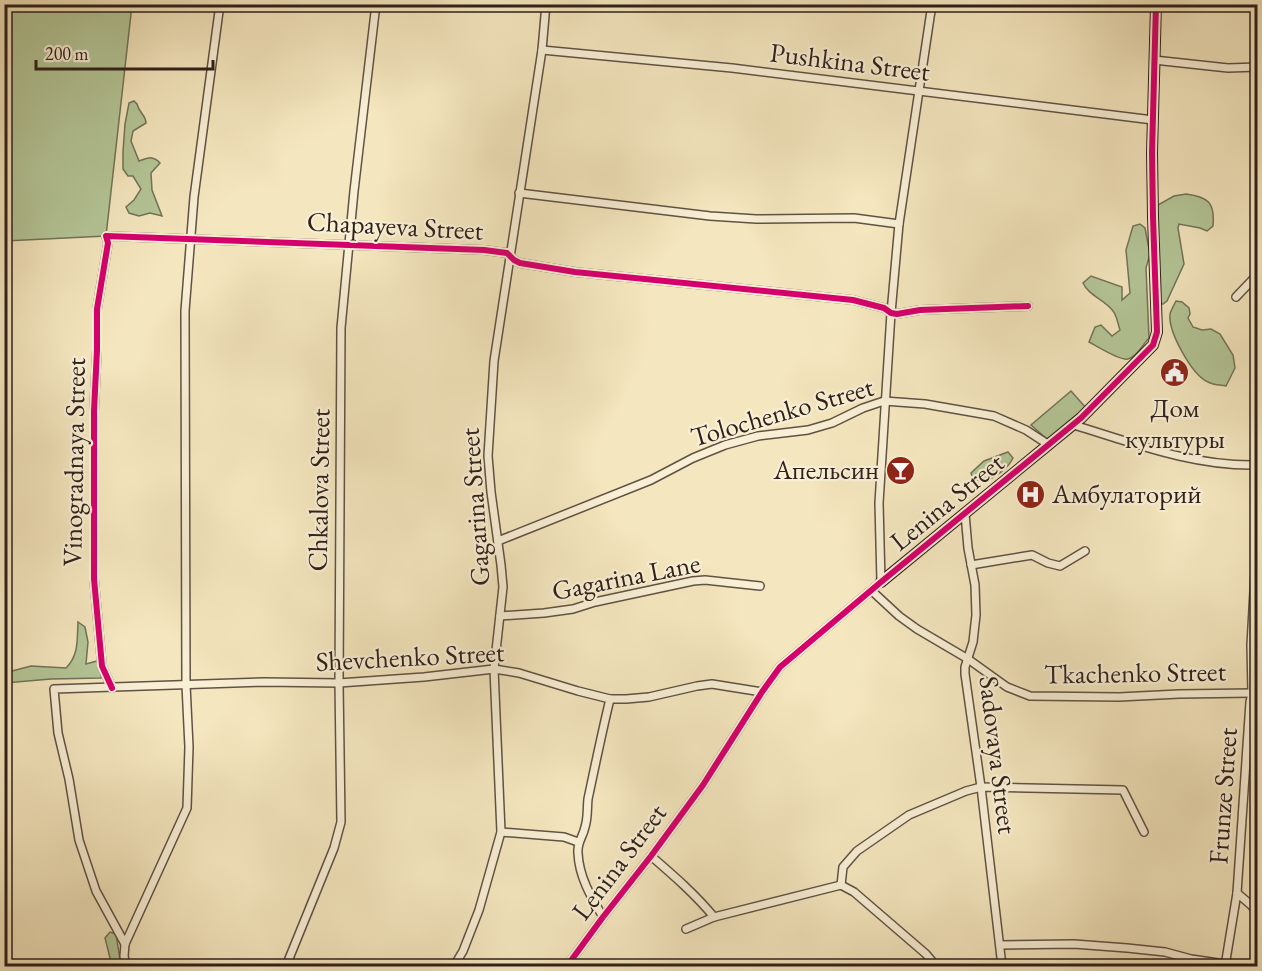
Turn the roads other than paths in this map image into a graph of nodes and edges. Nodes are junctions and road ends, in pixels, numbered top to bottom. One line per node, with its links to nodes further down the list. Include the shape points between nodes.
1 (220, 4): 14 (street)
2 (376, 4): 15 (street, Chkalova Street)
3 (546, 4): 6 (street, Gagarina Street)
4 (932, 4): 9 (street)
5 (1156, 4): 7 (street, Lenina Street)
6 (542, 50): 9 (street, Pushkina Street); 11 (street, Gagarina Street)
7 (1154, 60): 8 (street); 10 (street, Lenina Street)
8 (1257, 67)
9 (919, 92): 10 (street, Pushkina Street); 12 (street)
10 (1153, 120): 22 (street, Lenina Street, via 1156,337 1153,345)
11 (519, 194): 12 (street, via 710,216 854,218); 16 (street, Gagarina Street)
12 (899, 224): 20 (street)
13 (106, 236): 14 (street, Chapayeva Street); 39 (street, Vinogradnaya Street, via 96,309 94,579 102,666)
14 (191, 239): 15 (street, Chapayeva Street); 38 (street, via 185,311)
15 (349, 244): 16 (street, Chapayeva Street, via 484,250); 37 (street, Chkalova Street, via 341,328)
16 (510, 256): 20 (street, Chapayeva Street, via 520,263 575,272 853,300); 27 (street, Gagarina Street, via 494,361 488,456)
17 (1257, 274): 18 (street)
18 (1236, 297)
19 (1028, 306): 20 (street)
20 (891, 313): 21 (street)
21 (884, 401): 23 (street, Tolochenko Street, via 994,416); 27 (street, Tolochenko Street, via 808,430 725,445 651,480); 30 (street, via 879,503)
22 (1074, 425): 23 (street, Lenina Street); 24 (street, via 1187,457)
23 (1049, 445): 25 (street, Lenina Street)
24 (1257, 465)
25 (965, 514): 29 (street, Sadovaya Street); 30 (street, Lenina Street)
26 (1257, 519): 34 (street, Frunze Street)
27 (498, 541): 33 (street, Gagarina Street, via 503,587)
28 (1085, 551): 29 (street, via 1060,566 1032,555)
29 (971, 565): 35 (street, Sadovaya Street, via 976,615)
30 (881, 582): 32 (street, Lenina Street)
31 (760, 586): 33 (street, Gagarina Lane, via 693,581 573,609)
32 (872, 591): 35 (street, Tkachenko Street, via 917,629); 40 (street, Lenina Street, via 780,667)
33 (500, 616): 36 (street, Gagarina Street)
34 (1254, 645): 41 (street, Frunze Street)
35 (968, 659): 41 (street, Tkachenko Street, via 1007,687 1030,696 1119,698); 43 (street, Sadovaya Street, via 965,674)
36 (494, 669): 37 (street, Shevchenko Street); 42 (street, Shevchenko Street); 44 (street, Gagarina Street)
37 (339, 683): 38 (street, Shevchenko Street); 60 (street, Chkalova Street, via 341,822)
38 (186, 685): 39 (street, Shevchenko Street); 54 (street, via 187,808)
39 (112, 687): 55 (street, Shevchenko Street, via 54,689 58,733 80,840 96,891)
40 (762, 692): 42 (street, Shevchenko Street, via 712,684 649,697); 47 (street, Lenina Street, via 703,785)
41 (1252, 693): 49 (street, Frunze Street)
42 (610, 699): 46 (street, via 586,826)
43 (981, 787): 45 (street, via 1123,790); 48 (street, via 909,815 857,851 843,867); 57 (street, Sadovaya Street)
44 (501, 832): 46 (street, via 564,837); 61 (street, Gagarina Street, via 479,910)
45 (1144, 832)
46 (578, 842): 51 (street, via 580,868)
47 (651, 856): 51 (street, Lenina Street); 52 (street)
48 (841, 885): 52 (street); 63 (street, via 881,915)
49 (1237, 893): 50 (street); 58 (street, Frunze Street)
50 (1257, 914)
51 (603, 917): 62 (street, Lenina Street)
52 (714, 917): 53 (street)
53 (686, 929)
54 (131, 931): 55 (street); 56 (street)
55 (120, 934): 56 (street)
56 (125, 944): 59 (street)
57 (1000, 945): 58 (street, via 1127,948); 64 (street, Sadovaya Street)
58 (1225, 965)
59 (126, 966)
60 (286, 966)
61 (454, 966)
62 (567, 966)
63 (936, 966)
64 (1002, 966)

